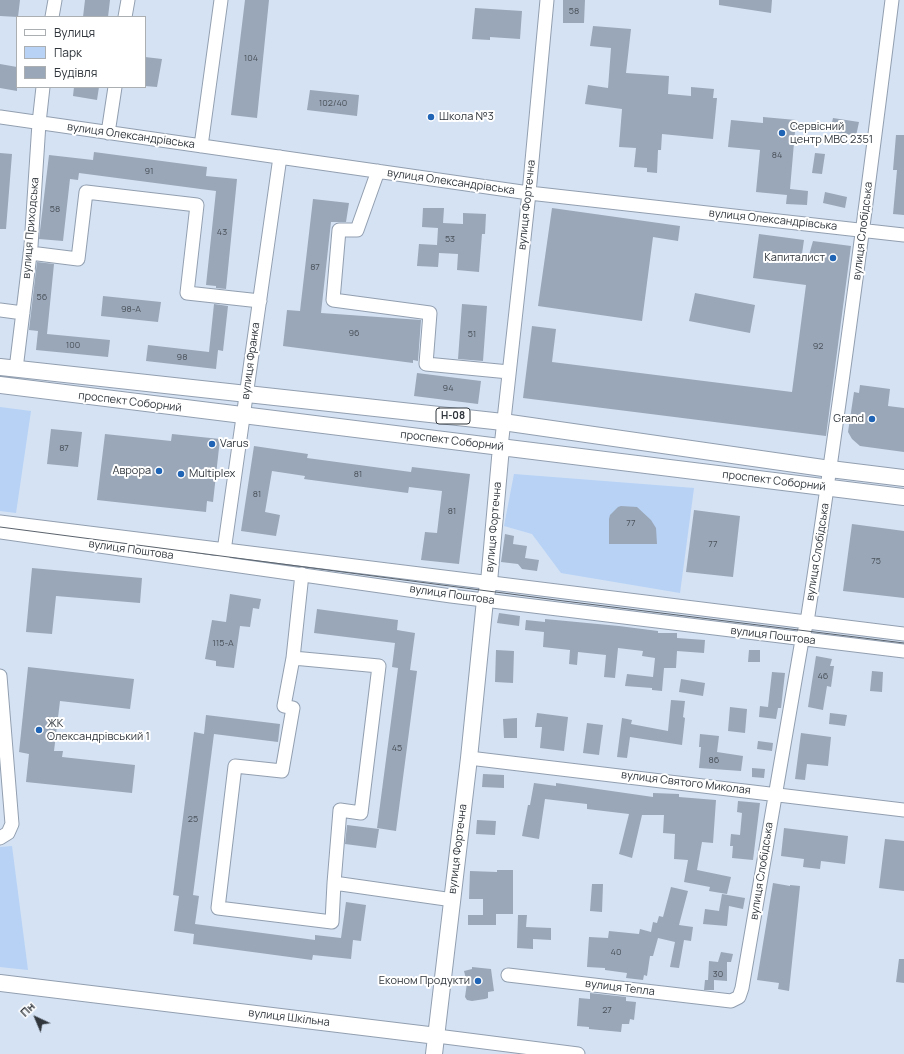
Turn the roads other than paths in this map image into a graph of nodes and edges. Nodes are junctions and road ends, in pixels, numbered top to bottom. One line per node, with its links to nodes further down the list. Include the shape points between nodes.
1 (55, 0): 6 (street)
2 (128, 0): 7 (street)
3 (221, 0): 13 (street)
4 (547, 0): 16 (street, вулиця Фортечна)
5 (892, 0): 17 (street, вулиця Слобідська)
6 (52, 16)
7 (125, 16)
8 (43, 88): 11 (street, вулиця Приходська)
9 (114, 88): 12 (street)
10 (0, 117): 11 (street, вулиця Олександрівська)
11 (39, 123): 12 (street, вулиця Олександрівська); 19 (street, вулиця Приходська)
12 (108, 133): 13 (street, вулиця Олександрівська)
13 (201, 146): 14 (street, вулиця Олександрівська)
14 (280, 157): 15 (street, вулиця Олександрівська); 20 (street, вулиця Франка)
15 (378, 171): 16 (street, вулиця Олександрівська); 25 (street, via 357,230 339,230 333,300 430,312 426,364)
16 (529, 193): 17 (street, вулиця Олександрівська); 25 (street, вулиця Фортечна)
17 (863, 230): 18 (street, вулиця Олександрівська); 31 (street, вулиця Слобідська)
18 (904, 235)
19 (30, 253): 20 (street, via 78,259 86,192 197,205 187,293); 22 (street, вулиця Приходська)
20 (260, 301): 27 (street, вулиця Франка)
21 (0, 310): 22 (street)
22 (23, 313): 24 (street, вулиця Приходська)
23 (0, 367): 24 (main road, проспект Соборний / Н-08)
24 (16, 369): 27 (main road, проспект Соборний / Н-08)
25 (509, 372): 29 (street, вулиця Фортечна)
26 (0, 386): 28 (main road, проспект Соборний / Н-08)
27 (246, 394): 28 (street, вулиця Франка); 29 (main road, проспект Соборний / Н-08)
28 (244, 416): 30 (main road, проспект Соборний / Н-08); 37 (street, вулиця Франка)
29 (503, 422): 30 (street, вулиця Фортечна); 31 (main road, проспект Соборний / Н-08)
30 (501, 447): 33 (main road, проспект Соборний / Н-08); 40 (main road, вулиця Фортечна)
31 (830, 469): 32 (main road, проспект Соборний / Н-08); 33 (street, вулиця Слобідська)
32 (904, 478)
33 (828, 488): 34 (main road, проспект Соборний / Н-08); 42 (street, вулиця Слобідська)
34 (904, 497)
35 (0, 522): 37 (street, вулиця Поштова)
36 (0, 532): 38 (street, вулиця Поштова)
37 (224, 550): 38 (street, вулиця Франка); 40 (street, вулиця Поштова)
38 (222, 564): 39 (street, вулиця Поштова)
39 (302, 574): 41 (street, вулиця Поштова); 46 (street)
40 (489, 582): 41 (main road, вулиця Фортечна); 42 (street, вулиця Поштова)
41 (485, 600): 44 (street, вулиця Поштова); 48 (main road, вулиця Фортечна)
42 (807, 622): 43 (street, вулиця Поштова); 44 (street, вулиця Слобідська)
43 (904, 634)
44 (802, 640): 45 (street, вулиця Поштова); 49 (street, вулиця Слобідська)
45 (904, 652)
46 (293, 658): 52 (street, via 379,666 361,813 340,810); 52 (street, via 284,706 293,708 282,771 235,766 218,908 332,922)
47 (0, 676): 51 (street, via 12,824 8,833)
48 (469, 758): 49 (street, вулиця Святого Миколая); 53 (main road, вулиця Фортечна)
49 (774, 794): 50 (street, вулиця Святого Миколая); 56 (street, вулиця Слобідська, via 742,988 739,997)
50 (904, 810)
51 (0, 838)
52 (334, 883): 53 (street)
53 (453, 900): 57 (main road, вулиця Фортечна)
54 (508, 976): 56 (street, вулиця Тепла)
55 (0, 983): 57 (main road, вулиця Шкільна)
56 (731, 1001)
57 (437, 1036): 58 (main road, вулиця Фортечна); 59 (street, вулиця Шкільна)
58 (434, 1054)
59 (578, 1054)

